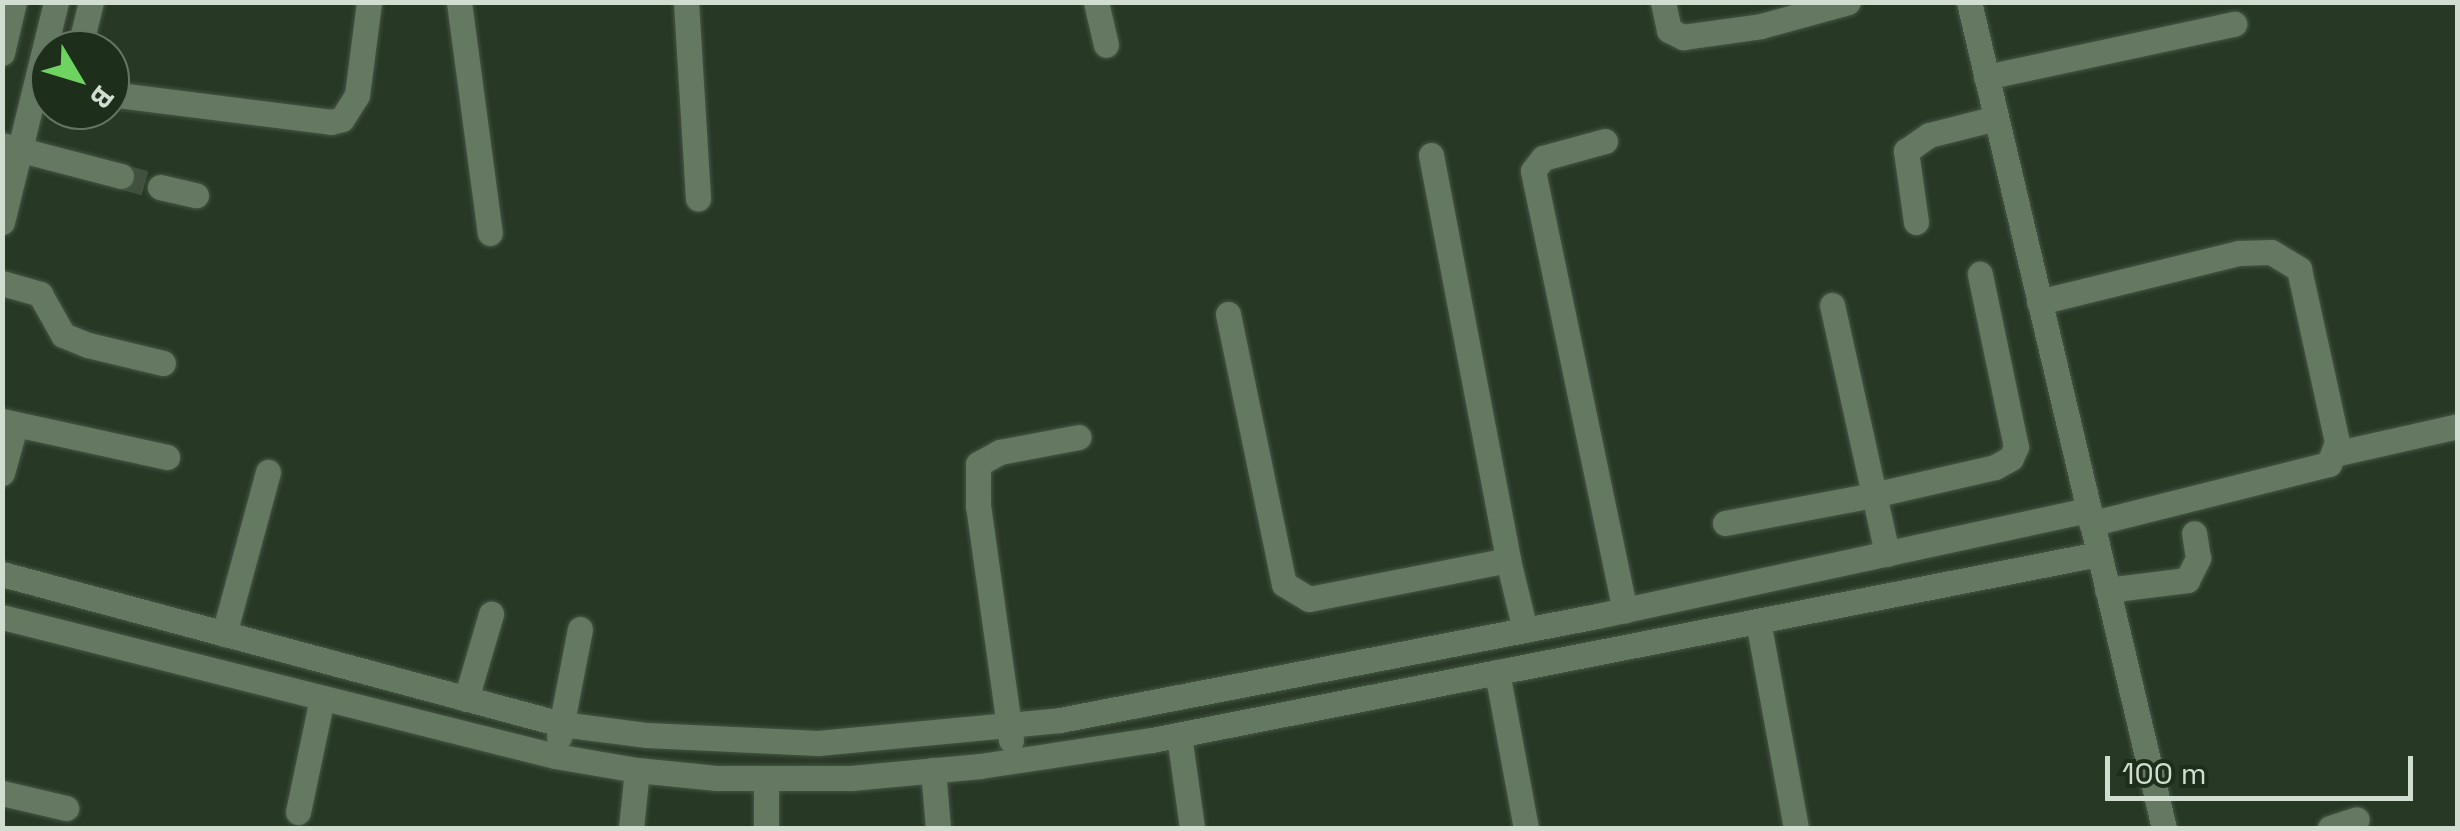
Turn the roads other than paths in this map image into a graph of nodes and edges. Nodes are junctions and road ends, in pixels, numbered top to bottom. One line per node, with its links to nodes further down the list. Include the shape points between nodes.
1 (14, 2): 14 (street)
2 (56, 2): 19 (street)
3 (92, 2): 12 (street)
4 (369, 2): 16 (street, via 358,96 342,120)
5 (460, 2): 27 (street)
6 (686, 2): 24 (street)
7 (1096, 2): 13 (street)
8 (1663, 2): 9 (street, via 1669,30 1683,37 1761,26)
9 (1848, 2)
10 (1968, 2): 15 (street)
11 (2234, 24): 15 (street)
12 (84, 30)
13 (1106, 45)
14 (2, 53)
15 (1986, 77): 17 (street)
16 (130, 97)
17 (1996, 118): 26 (street, via 1929,135 1906,151); 30 (street)
18 (1606, 141): 50 (street, via 1542,158 1533,171)
19 (12, 148): 21 (street); 25 (street)
20 (1431, 154): 47 (street)
21 (121, 176)
22 (160, 187): 23 (street)
23 (196, 194)
24 (698, 199)
25 (2, 222)
26 (1916, 222)
27 (490, 234)
28 (1980, 274): 41 (street, via 2015,453 1996,466)
29 (2, 283): 33 (street, via 40,294 63,334)
30 (2039, 302): 37 (street, via 2239,253 2271,252 2290,260 2298,269 2337,442); 42 (street)
31 (1832, 305): 41 (street)
32 (1228, 314): 47 (street, via 1284,584 1309,599)
33 (164, 363)
34 (9, 424): 38 (street); 40 (street)
35 (2458, 426): 37 (street)
36 (1079, 437): 61 (street, via 1000,452 978,464)
37 (2334, 454): 42 (street, via 2322,468)
38 (167, 457)
39 (268, 472): 56 (street)
40 (2, 473)
41 (1873, 494): 43 (street); 45 (street)
42 (2090, 517): 45 (street); 46 (street)
43 (1725, 523)
44 (2194, 534): 49 (street, via 2198,558 2187,580)
45 (1887, 554): 50 (street)
46 (2098, 554): 49 (street); 53 (street)
47 (1508, 560): 55 (street)
48 (2, 574): 56 (street)
49 (2107, 590): 78 (street)
50 (1625, 610): 55 (street)
51 (491, 614): 59 (street)
52 (2, 617): 58 (street)
53 (1758, 621): 57 (street); 77 (street)
54 (580, 629): 60 (street)
55 (1525, 630): 61 (street, via 1060,720)
56 (224, 634): 59 (street)
57 (1497, 672): 62 (street); 76 (street)
58 (322, 698): 63 (street); 70 (street)
59 (466, 699): 60 (street)
60 (561, 724): 61 (street, via 818,742); 63 (street)
61 (1009, 724): 64 (street)
62 (1179, 734): 64 (street); 75 (street)
63 (555, 756): 65 (street)
64 (1014, 761): 66 (street)
65 (637, 770): 67 (street); 72 (street)
66 (933, 770): 67 (street); 74 (street)
67 (766, 780): 73 (street)
68 (2, 794): 69 (street)
69 (66, 808)
70 (298, 812)
71 (2358, 819): 79 (street)
72 (632, 828)
73 (766, 828)
74 (938, 828)
75 (1192, 828)
76 (1526, 828)
77 (1796, 828)
78 (2164, 828)
79 (2330, 828)

